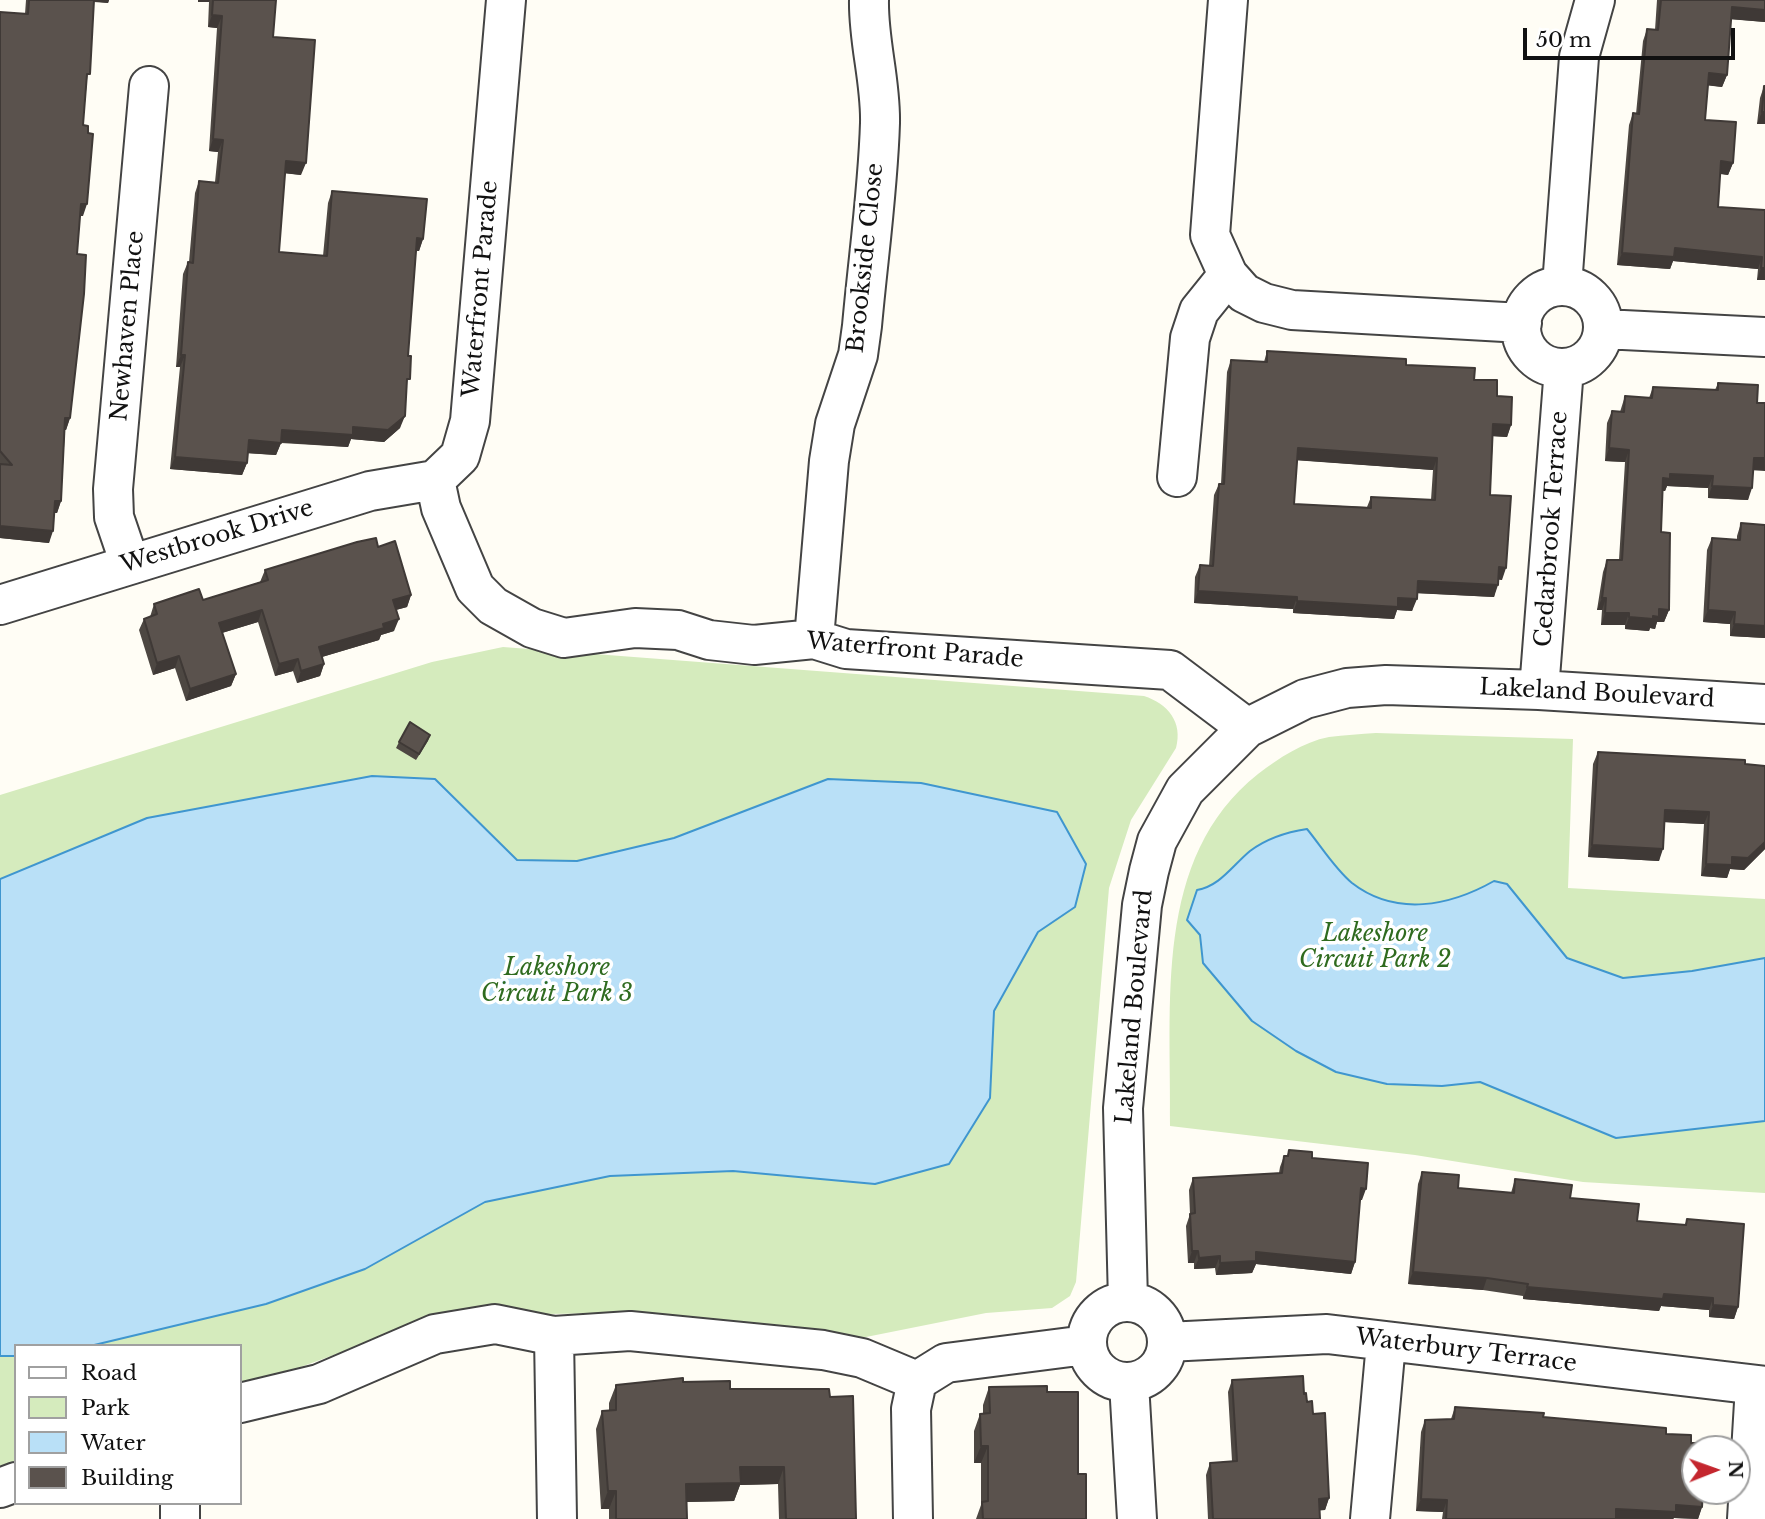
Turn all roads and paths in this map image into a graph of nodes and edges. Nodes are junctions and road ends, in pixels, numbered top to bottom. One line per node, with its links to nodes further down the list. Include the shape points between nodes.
1 (506, 0): 13 (street, Waterfront Parade, via 470,421 460,456)
2 (869, 0): 16 (street, Brookside Close, via 880,125 858,355 835,424 829,461)
3 (1228, 0): 6 (street, via 1210,235)
4 (1595, 0): 7 (street, via 1579,57)
5 (149, 86): 14 (street, Newhaven Place, via 113,489 114,517)
6 (1228, 275): 8 (street, via 1244,293 1292,310); 12 (street, via 1199,311 1190,338)
7 (1562, 286): 8 (street, via 1539,293 1524,311); 9 (street, via 1587,294 1596,303)
8 (1522, 323): 11 (street, via 1523,337 1538,360)
9 (1603, 329): 10 (street); 11 (street, via 1587,360)
10 (1765, 337)
11 (1564, 368): 17 (street, Cedarbrook Terrace)
12 (1177, 477)
13 (435, 480): 14 (street, Westbrook Drive, via 370,491); 16 (street, Waterfront Parade, via 441,508 475,588 493,606 532,628 564,638 635,628 678,630 709,640 754,645)
14 (130, 564): 15 (street, Westbrook Drive)
15 (0, 605)
16 (814, 639): 19 (street, Waterfront Parade, via 846,649 1170,670)
17 (1539, 690): 18 (street, Lakeland Boulevard); 19 (street, Lakeland Boulevard, via 1348,688 1305,699)
18 (1765, 704)
19 (1247, 728): 20 (street, Lakeland Boulevard, via 1185,790 1157,841 1149,871 1123,1108)
20 (1128, 1301): 22 (street, via 1152,1309 1166,1330); 24 (street, via 1115,1302 1093,1319)
21 (554, 1336): 25 (street, via 630,1331 823,1350 862,1358); 28 (street, via 495,1324 465,1327 435,1334 319,1384); 29 (street)
22 (1167, 1342): 23 (street, Waterbury Terrace, via 1327,1334); 26 (street, via 1160,1366 1141,1380)
23 (1386, 1343): 27 (street, Waterbury Terrace); 32 (street)
24 (1086, 1345): 25 (street, via 946,1363); 26 (street, via 1089,1357 1105,1376)
25 (917, 1381): 30 (street, via 911,1409)
26 (1129, 1382): 31 (street)
27 (1760, 1386): 33 (street)
28 (242, 1403)
29 (557, 1519)
30 (913, 1519)
31 (1137, 1519)
32 (1370, 1519)
33 (1747, 1519)

